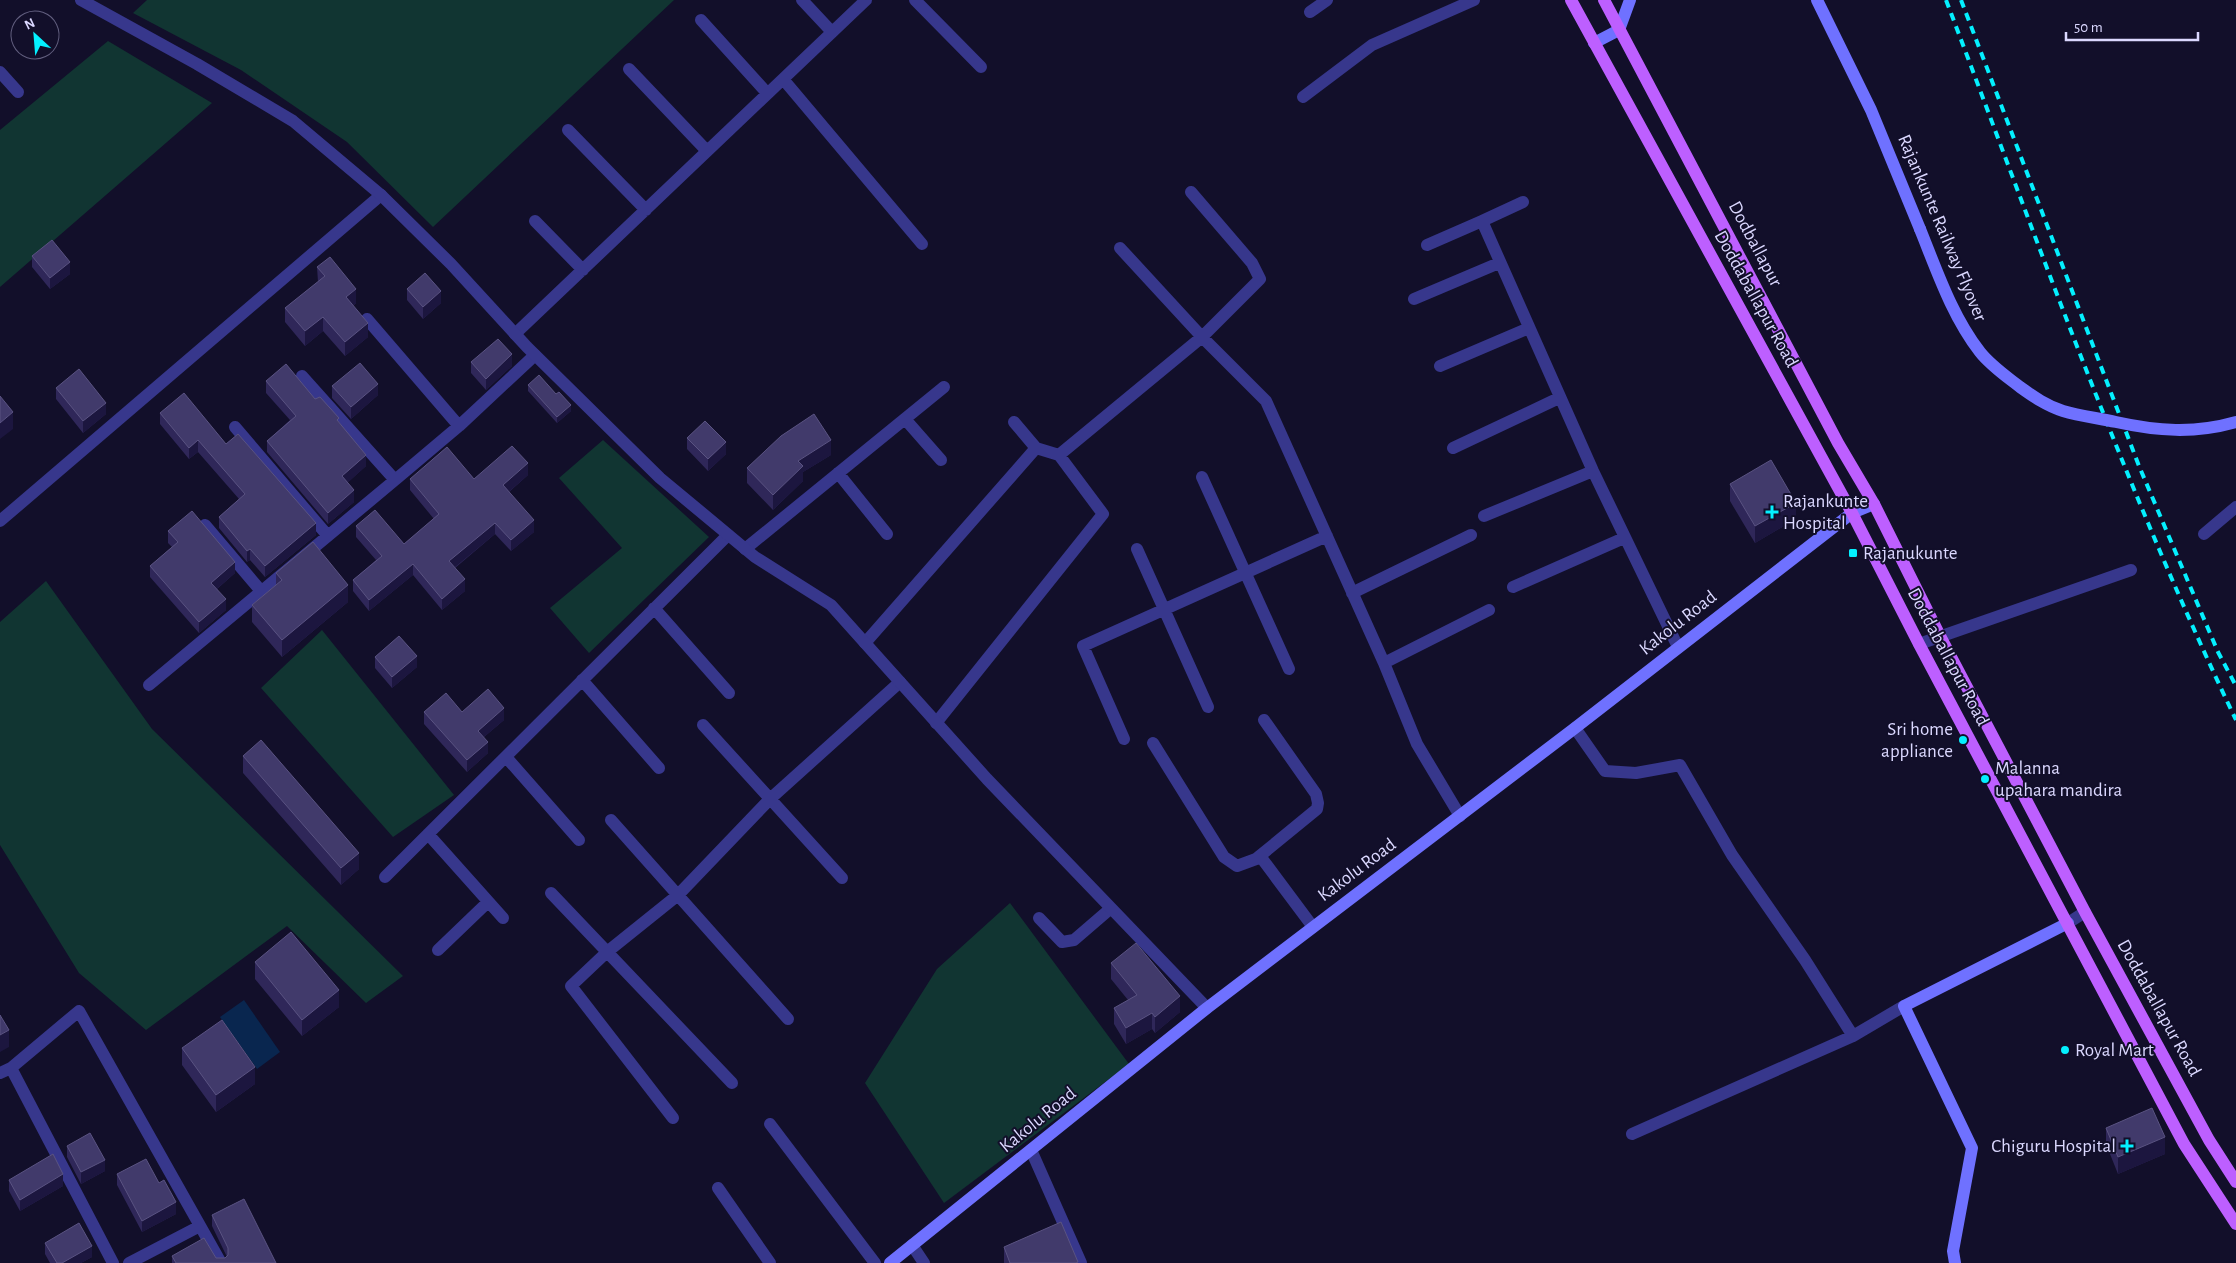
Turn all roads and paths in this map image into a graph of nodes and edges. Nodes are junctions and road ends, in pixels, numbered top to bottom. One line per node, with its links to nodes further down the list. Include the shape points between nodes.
1 (82, 0): 26 (street, via 293,121)
2 (802, 0): 14 (street)
3 (866, 0): 14 (street)
4 (915, 0): 16 (street)
5 (1326, 0): 11 (street)
6 (1474, 0): 22 (street, via 1372,45)
7 (1571, 0): 15 (main road, Doddaballapur Road)
8 (1604, 0): 13 (main road, Dodballapur)
9 (1630, 0): 13 (main road)
10 (1817, 0): 48 (main road, Rajankunte Railway Flyover, bridge, via 1871,110 1957,316 1980,353 2038,400 2062,411 2148,429 2216,428)
11 (1310, 12)
12 (701, 20): 21 (street)
13 (1620, 30): 15 (main road); 59 (main road, Dodballapur)
14 (832, 32): 19 (street)
15 (1594, 43): 61 (main road, Doddaballapur Road)
16 (981, 66)
17 (629, 69): 24 (street)
18 (0, 72): 20 (street)
19 (783, 79): 21 (street); 31 (street)
20 (18, 92)
21 (767, 93): 24 (street)
22 (1303, 97)
23 (568, 130): 28 (street)
24 (707, 151): 28 (street)
25 (1191, 192): 40 (street, via 1252,263 1260,279)
26 (381, 195): 39 (street); 63 (street)
27 (1523, 202): 30 (street)
28 (646, 210): 35 (street)
29 (535, 221): 35 (street)
30 (1482, 221): 32 (street); 34 (street)
31 (922, 244)
32 (1427, 245)
33 (1120, 248): 40 (street)
34 (1500, 263): 36 (street); 38 (street)
35 (582, 270): 39 (street)
36 (1414, 299)
37 (367, 319): 49 (street)
38 (1530, 328): 42 (street); 45 (street)
39 (515, 334): 41 (street)
40 (1202, 337): 53 (street); 70 (street, via 1266,401)
41 (535, 355): 49 (street); 65 (street, via 660,478)
42 (1440, 366)
43 (302, 376): 58 (street)
44 (944, 387): 46 (street)
45 (1560, 398): 52 (street); 55 (street)
46 (905, 419): 54 (street); 56 (street)
47 (1014, 422): 51 (street)
48 (2236, 422)
49 (459, 426): 58 (street)
50 (235, 427): 69 (street)
51 (1036, 448): 53 (street); 83 (street)
52 (1453, 448)
53 (1059, 455): 94 (street, via 1104,514)
54 (941, 460)
55 (1593, 471): 62 (street); 71 (street)
56 (838, 473): 66 (street); 72 (street)
57 (1202, 477): 75 (street)
58 (395, 480): 69 (street)
59 (1874, 504): 61 (main road, Kakolu Road); 82 (main road, Doddaballapur Road)
60 (2236, 508): 67 (street)
61 (1852, 514): 84 (main road, Doddaballapur Road); 85 (main road, Kakolu Road)
62 (1484, 516)
63 (0, 520)
64 (205, 525): 77 (street)
65 (728, 534): 72 (street); 79 (street)
66 (887, 534)
67 (2204, 534)
68 (1472, 535): 78 (street)
69 (328, 536): 77 (street)
70 (1327, 536): 75 (street); 78 (street)
71 (1624, 538): 76 (street); 85 (street)
72 (745, 549): 83 (street, via 831,605)
73 (1136, 549): 80 (street)
74 (2131, 570): 82 (street)
75 (1245, 573): 80 (street); 87 (street)
76 (1513, 587)
77 (261, 591): 90 (street)
78 (1352, 593): 86 (street)
79 (654, 608): 88 (street); 91 (street)
80 (1164, 610): 92 (street); 97 (street, via 1083,646)
81 (1489, 610): 86 (street)
82 (1940, 636): 84 (street); 113 (main road, Doddaballapur Road)
83 (865, 643): 89 (street)
84 (1919, 644): 116 (main road, Doddaballapur Road)
85 (1678, 647): 96 (main road, Kakolu Road)
86 (1384, 663): 102 (street, via 1417,744)
87 (1289, 669)
88 (582, 680): 99 (street); 100 (street)
89 (900, 682): 94 (street); 101 (street)
90 (149, 685)
91 (729, 693)
92 (1208, 707)
93 (1264, 720): 106 (street, via 1316,794 1318,803 1312,816)
94 (936, 723): 112 (street)
95 (703, 725): 101 (street)
96 (1575, 728): 102 (main road, Kakolu Road); 123 (street, via 1605,771 1636,773 1680,765 1732,856)
97 (1124, 739)
98 (1153, 743): 106 (street, via 1224,857 1237,866)
99 (506, 757): 104 (street); 105 (street)
100 (659, 768)
101 (770, 799): 108 (street); 110 (street)
102 (1460, 816): 117 (main road, Kakolu Road)
103 (611, 820): 110 (street)
104 (428, 834): 107 (street); 111 (street)
105 (579, 840)
106 (1260, 856): 117 (street)
107 (385, 877)
108 (842, 878)
109 (551, 893): 119 (street)
110 (678, 895): 119 (street); 122 (street)
111 (488, 902): 114 (street); 118 (street)
112 (1110, 909): 115 (street, via 1074,940 1062,942); 121 (street)
113 (2085, 912): 116 (street); 130 (main road, Doddaballapur Road, via 2209,1140)
114 (504, 918)
115 (1038, 918)
116 (2068, 923): 120 (main road); 132 (main road, Doddaballapur Road, via 2184,1144)
117 (1313, 927): 121 (main road, Kakolu Road)
118 (438, 950)
119 (607, 952): 125 (street); 126 (street, via 571,986)
120 (1904, 1006): 123 (street); 143 (main road, via 1972,1148 1953,1251)
121 (1207, 1008): 129 (main road, Kakolu Road)
122 (788, 1019)
123 (1853, 1036): 128 (street)
124 (5, 1070): 133 (street, via 79,1012); 135 (street)
125 (732, 1083)
126 (673, 1118)
127 (770, 1124): 139 (street)
128 (1632, 1134)
129 (1030, 1150): 134 (main road, Kakolu Road); 142 (street)
130 (2236, 1182)
131 (718, 1188): 138 (street)
132 (2236, 1224)
133 (200, 1226): 136 (street); 137 (street)
134 (912, 1246): 140 (main road, Kakolu Road); 141 (street)
135 (113, 1263)
136 (129, 1263)
137 (221, 1263)
138 (770, 1263)
139 (875, 1263)
140 (890, 1263)
141 (924, 1263)
142 (1081, 1263)
143 (1955, 1263)

